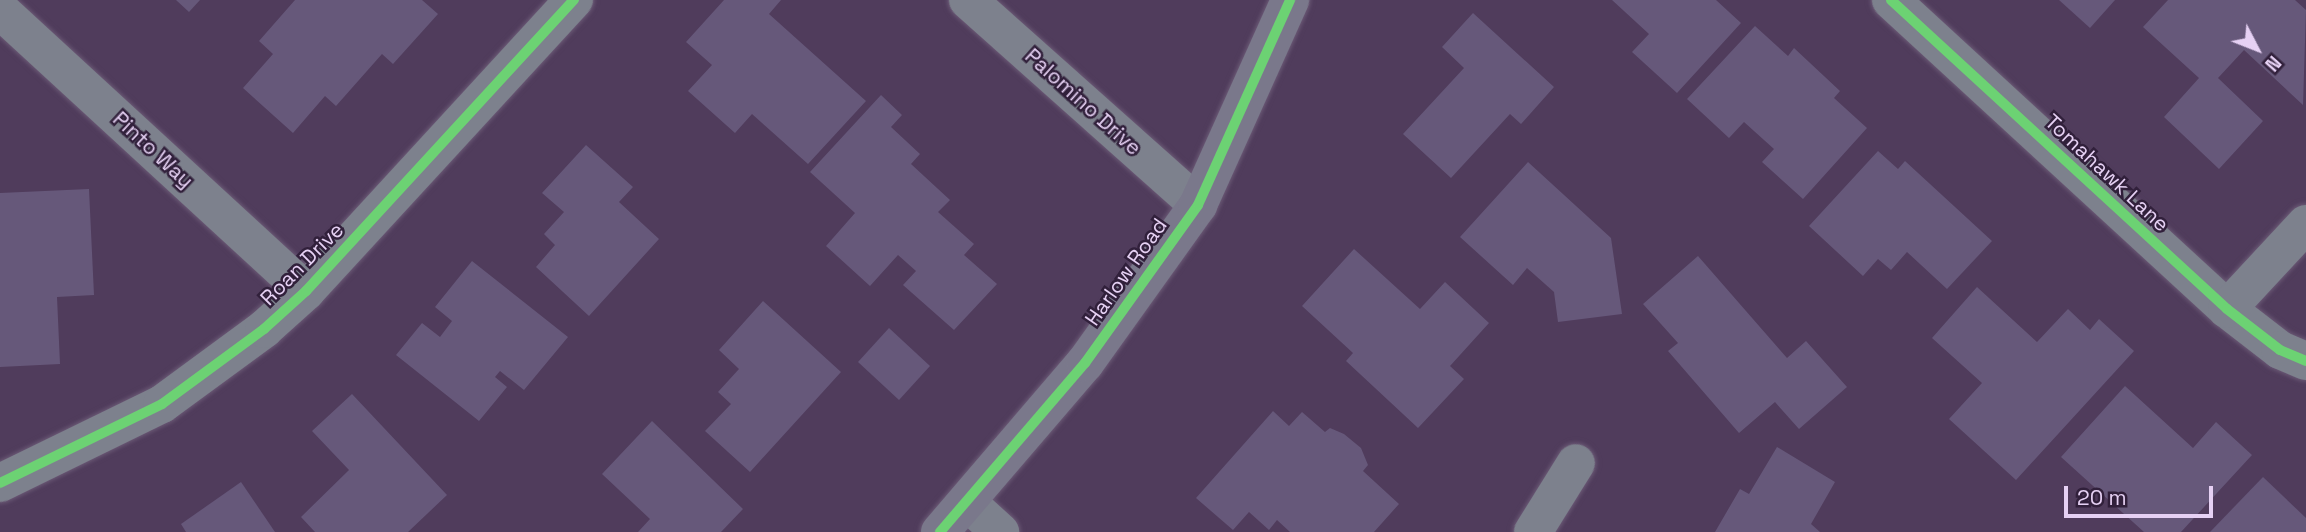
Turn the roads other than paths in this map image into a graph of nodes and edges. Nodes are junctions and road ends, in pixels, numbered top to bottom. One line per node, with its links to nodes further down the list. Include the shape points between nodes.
1 (574, 0): 8 (street, Roan Drive)
2 (968, 0): 6 (street, Palomino Drive)
3 (1290, 0): 6 (main road, Harlow Road)
4 (1891, 0): 9 (street, Tomahawk Lane)
5 (0, 10): 8 (street, Pinto Way)
6 (1198, 205): 13 (main road, Harlow Road, via 1086,363)
7 (2306, 224): 9 (street)
8 (306, 291): 12 (street, Roan Drive, via 219,366 162,404)
9 (2227, 309): 10 (street, Tomahawk Lane, via 2280,350)
10 (2306, 362)
11 (1576, 463): 16 (street)
12 (0, 483)
13 (967, 502): 14 (main road, Harlow Road); 15 (street)
14 (940, 532)
15 (1000, 532)
16 (1533, 532)

